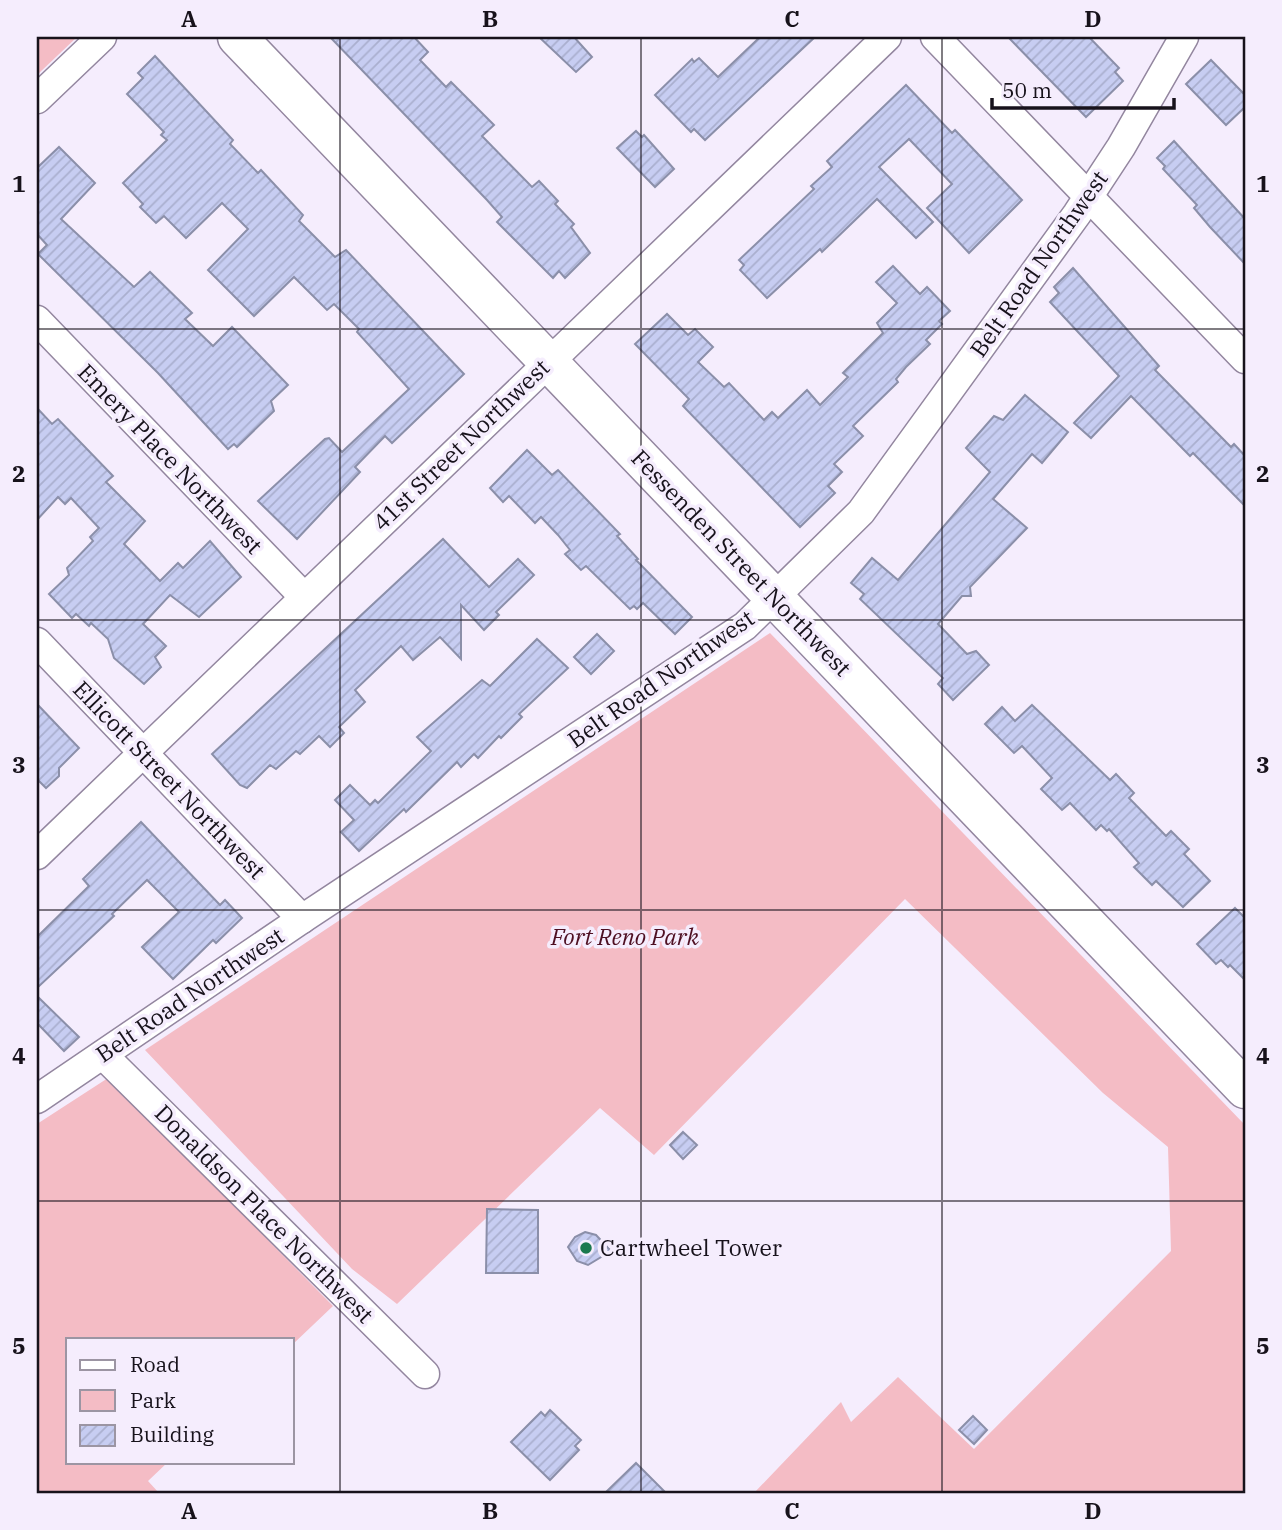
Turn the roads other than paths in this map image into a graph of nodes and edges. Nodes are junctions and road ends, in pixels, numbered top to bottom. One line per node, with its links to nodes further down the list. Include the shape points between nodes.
1 (102, 37): 6 (street)
2 (237, 37): 10 (street, Fessenden Street Northwest)
3 (887, 37): 10 (street, 41st Street Northwest)
4 (935, 37): 7 (street)
5 (1184, 37): 7 (street, Belt Road Northwest)
6 (37, 99)
7 (1089, 196): 9 (street); 12 (street, Belt Road Northwest, via 861,512)
8 (37, 320): 11 (street, Emery Place Northwest)
9 (1245, 359)
10 (548, 362): 11 (street, 41st Street Northwest); 12 (street, Fessenden Street Northwest)
11 (303, 597): 14 (street, 41st Street Northwest)
12 (774, 598): 16 (street, Belt Road Northwest, via 745,626); 18 (street, Fessenden Street Northwest)
13 (37, 642): 14 (street, Ellicott Street Northwest)
14 (143, 752): 15 (street, 41st Street Northwest); 16 (street, Ellicott Street Northwest)
15 (37, 855)
16 (302, 919): 17 (street, Belt Road Northwest)
17 (103, 1055): 19 (street, Belt Road Northwest); 20 (street, Donaldson Place Northwest)
18 (1243, 1082)
19 (37, 1099)
20 (425, 1374)

